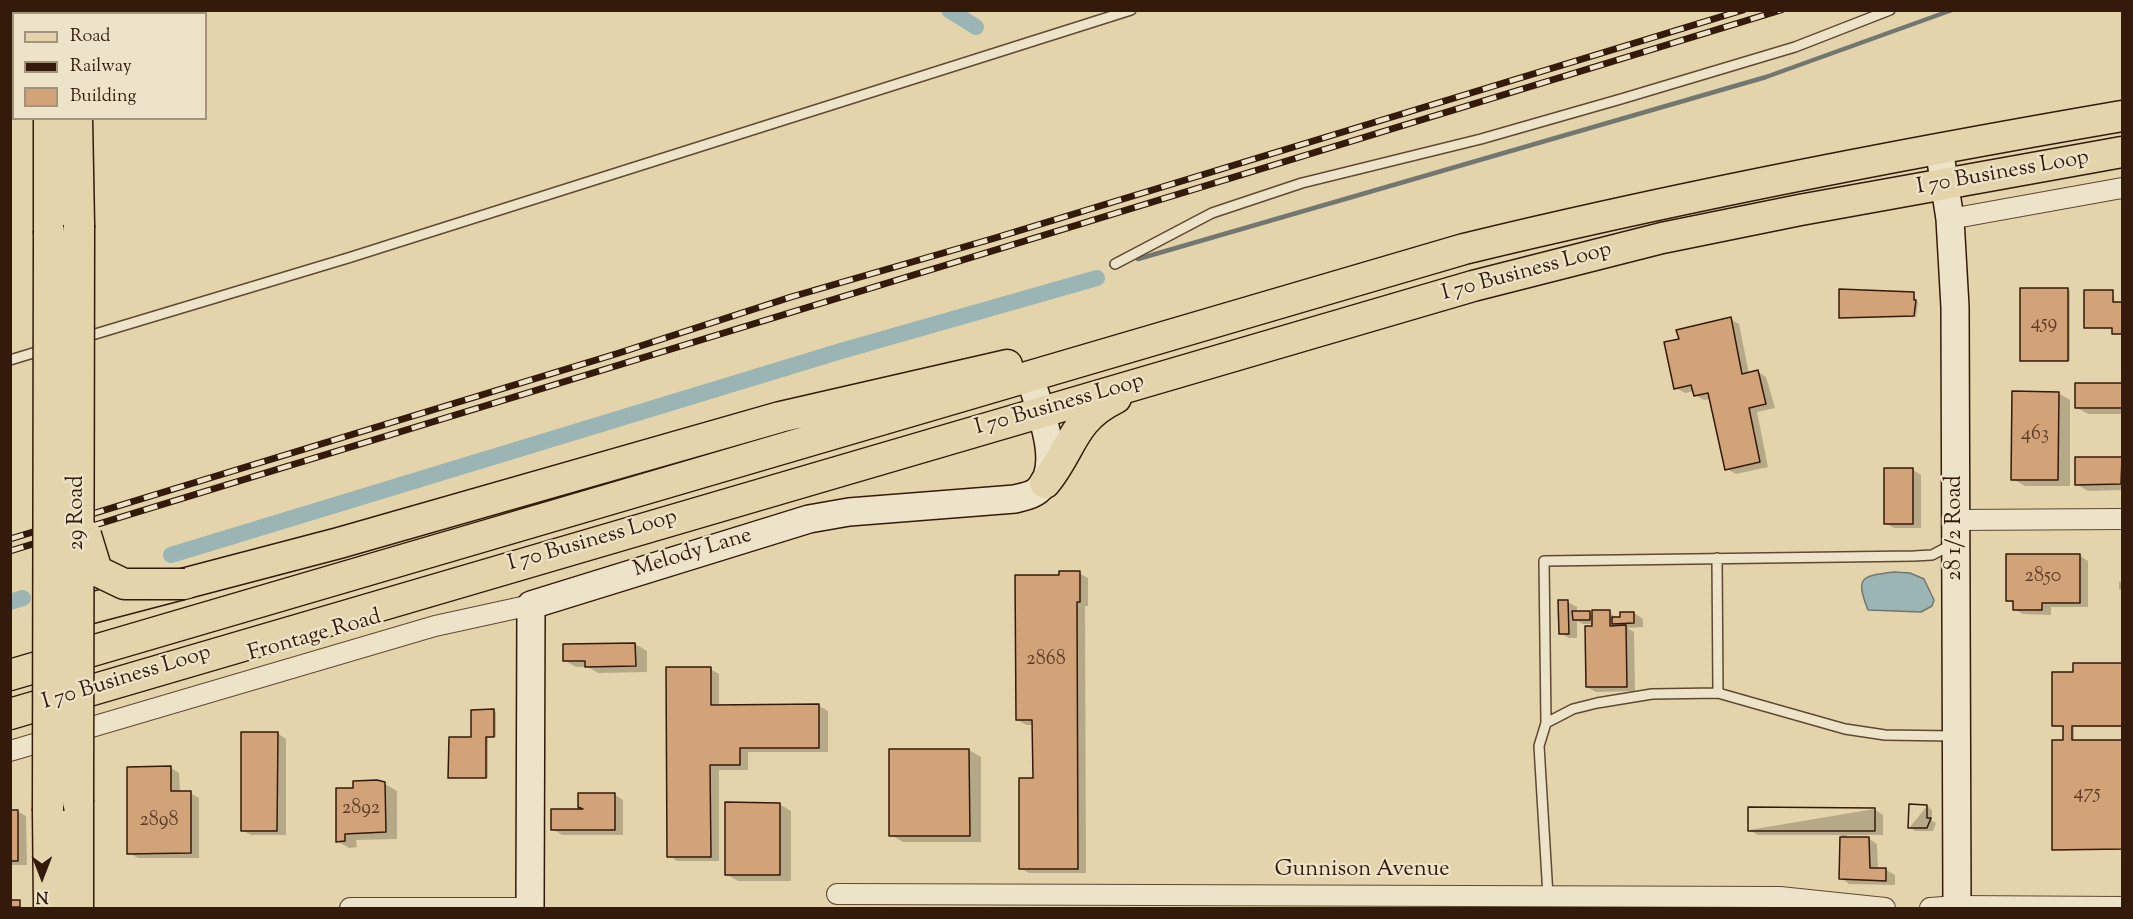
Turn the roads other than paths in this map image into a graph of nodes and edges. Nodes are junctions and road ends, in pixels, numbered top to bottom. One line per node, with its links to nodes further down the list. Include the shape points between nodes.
1 (1131, 10): 13 (lane)
2 (1890, 10): 11 (lane, via 1795,47 1621,99 1280,190 1212,213)
3 (2122, 116): 6 (main road, I 70 Business Loop)
4 (49, 120): 27 (main road, 29 Road, bridge)
5 (77, 120): 19 (main road, 29 Road, bridge)
6 (1939, 148): 8 (street, 28 1/2 Road); 12 (main road, I 70 Business Loop, via 1603,215 1464,249)
7 (2122, 152): 8 (main road, I 70 Business Loop)
8 (1945, 184): 10 (street, 28 1/2 Road); 16 (main road, I 70 Business Loop, via 1662,238 1473,286)
9 (2122, 188): 10 (street)
10 (1950, 219): 22 (street, 28 1/2 Road, via 1955,307)
11 (1115, 264)
12 (1183, 332): 17 (main road, I 70 Business Loop); 24 (main road, via 995,367 780,417)
13 (65, 344)
14 (54, 347): 15 (lane)
15 (10, 360)
16 (1163, 375): 18 (main road, I 70 Business Loop); 20 (main road, via 1110,401 1084,420)
17 (1030, 377): 18 (street); 28 (main road, I 70 Business Loop)
18 (1040, 412): 20 (street, via 1050,455); 32 (main road, I 70 Business Loop)
19 (78, 441): 24 (main road, bridge, via 85,460 86,539 97,571 124,584); 26 (main road, 29 Road, bridge)
20 (1045, 483): 25 (street, Melody Lane, via 1037,491 1015,499 849,512 809,519)
21 (2122, 519): 22 (street)
22 (1956, 531): 23 (lane, via 1932,555); 34 (street, 28 1/2 Road)
23 (1717, 558): 31 (lane); 33 (lane, via 1544,561)
24 (185, 584): 26 (main road, bridge)
25 (531, 605): 35 (street, Frontage Road, via 435,626); 40 (street)
26 (78, 612): 27 (main road); 44 (main road, 29 Road, bridge)
27 (48, 620): 43 (main road, 29 Road, bridge)
28 (140, 637): 29 (main road, I 70 Business Loop); 30 (main road)
29 (10, 675)
30 (10, 687)
31 (1718, 693): 33 (lane, via 1652,693 1573,708); 34 (lane, via 1845,729 1895,736)
32 (10, 714)
33 (1546, 723): 37 (lane, via 1539,746)
34 (1956, 735): 41 (street, 28 1/2 Road)
35 (10, 751)
36 (837, 894): 38 (street, Gunnison Avenue)
37 (1548, 896): 38 (street, Gunnison Avenue); 39 (street, Gunnison Avenue, via 1780,897)
38 (1253, 902)
39 (1833, 906): 46 (street, Gunnison Avenue)
40 (530, 908): 45 (street)
41 (1948, 908): 42 (street)
42 (2122, 908)
43 (49, 909)
44 (78, 909)
45 (350, 909)
46 (1886, 909)

